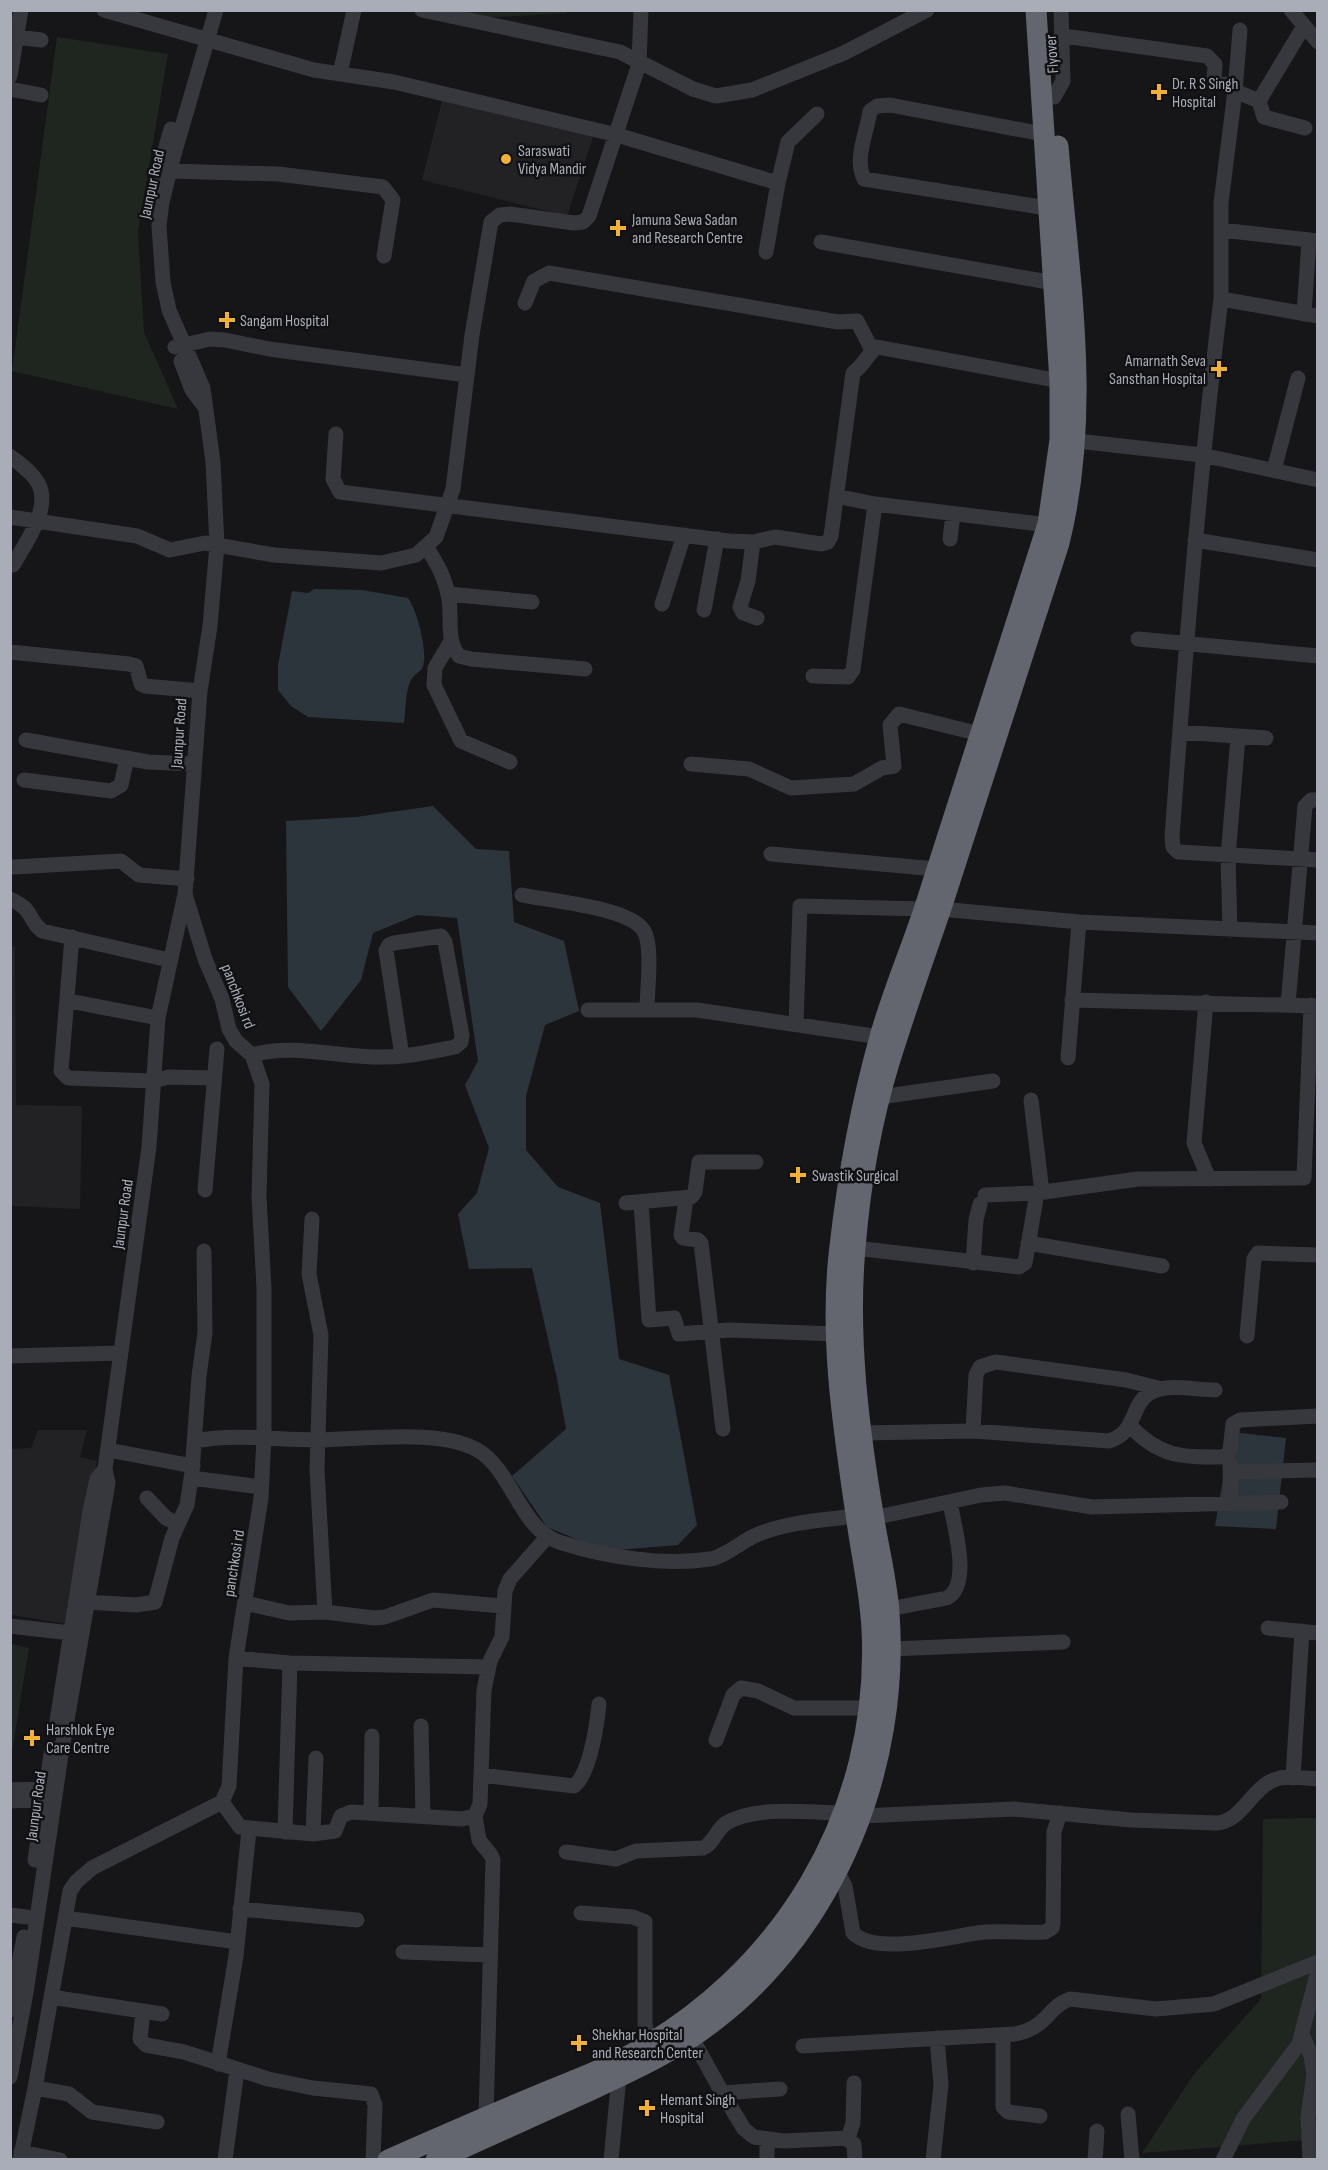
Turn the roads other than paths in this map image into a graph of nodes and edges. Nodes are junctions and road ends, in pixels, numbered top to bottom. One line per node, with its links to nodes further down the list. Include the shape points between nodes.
1 (21, 10): 16 (street)
2 (104, 10): 19 (street)
3 (208, 10): 19 (street)
4 (216, 10): 19 (street, Jaunpur Road)
5 (354, 10): 22 (street)
6 (422, 10): 21 (street, via 620,52)
7 (641, 10): 21 (street)
8 (927, 10): 21 (street, via 844,54 752,90 729,95 706,95)
9 (1029, 10): 26 (street, via 1034,75)
10 (1036, 10): 26 (highway, Flyover)
11 (1048, 10): 26 (highway, Flyover)
12 (1061, 10): 17 (street)
13 (1291, 10): 14 (street)
14 (1304, 26): 20 (street); 28 (street)
15 (1240, 30): 25 (street)
16 (14, 36): 18 (street); 23 (street)
17 (1064, 36): 25 (street, via 1207,56 1215,64 1214,82 1229,85); 26 (street, via 1063,81)
18 (40, 40)
19 (203, 40): 22 (street); 33 (street, Jaunpur Road); 45 (street, via 161,162 150,222 158,304)
20 (1317, 42)
21 (639, 64): 32 (street)
22 (340, 74): 32 (street, via 394,82)
23 (10, 76)
24 (10, 89): 27 (street)
25 (1235, 91): 28 (street); 36 (street)
26 (1047, 94): 31 (highway); 51 (highway, via 1078,381)
27 (41, 95)
28 (1259, 101): 30 (street, via 1264,117)
29 (817, 114): 34 (street, via 788,142)
30 (1305, 128)
31 (1043, 134): 35 (highway); 35 (street, via 890,105 877,106 870,111 860,168 864,179)
32 (616, 135): 34 (street); 47 (street, via 589,216 583,222 510,214 500,215 492,222)
33 (170, 171): 40 (street, via 278,174 383,187 393,200); 45 (street, Jaunpur Road, via 162,202 160,250 166,297)
34 (778, 183): 39 (street)
35 (1047, 208): 41 (highway)
36 (1221, 230): 37 (street); 42 (street)
37 (1313, 241): 44 (street)
38 (820, 242): 41 (street)
39 (766, 252)
40 (384, 256)
41 (1054, 284): 49 (highway)
42 (1221, 299): 44 (street); 52 (street)
43 (525, 303): 46 (street, via 534,281 549,273 838,322 857,321)
44 (1311, 315)
45 (179, 346): 47 (street, via 225,340); 68 (street, Jaunpur Road, via 201,383 213,462)
46 (872, 350): 49 (street, via 878,347); 56 (street, via 853,373)
47 (467, 375): 58 (street, via 453,489)
48 (1298, 378): 54 (street)
49 (1060, 381): 62 (highway)
50 (336, 434): 58 (street, via 333,479 340,492)
51 (1077, 441): 52 (street); 62 (highway)
52 (1202, 455): 54 (street); 66 (street)
53 (10, 456): 61 (street, via 40,488)
54 (1274, 470): 55 (street)
55 (1317, 480)
56 (836, 496): 57 (street); 67 (street, via 828,542 775,537)
57 (875, 504): 59 (street); 83 (street, via 854,670 848,677 838,679)
58 (447, 506): 63 (street); 69 (street, via 436,537)
59 (953, 514): 62 (street); 65 (street)
60 (10, 517): 61 (street)
61 (39, 520): 68 (street, via 137,536 170,550 196,544); 71 (street)
62 (1056, 526): 86 (highway); 105 (highway)
63 (684, 535): 64 (street); 74 (street)
64 (717, 539): 67 (street); 75 (street)
65 (950, 539)
66 (1195, 540): 70 (street); 79 (street)
67 (753, 542): 76 (street, via 740,607 743,613)
68 (217, 545): 69 (street, via 274,555 381,563 416,555); 84 (street, Jaunpur Road)
69 (427, 548): 72 (street, via 440,566)
70 (1317, 560)
71 (13, 565)
72 (448, 594): 73 (street); 78 (street)
73 (532, 602)
74 (662, 604)
75 (704, 610)
76 (756, 618)
77 (1138, 639): 79 (street)
78 (451, 641): 82 (street, via 459,656 471,659); 91 (street, via 433,677 453,725 467,745)
79 (1185, 644): 81 (street); 85 (street)
80 (10, 652): 84 (street, via 129,664 136,666 145,686)
81 (1317, 656)
82 (585, 669)
83 (813, 676)
84 (200, 690): 92 (street, Jaunpur Road)
85 (1180, 732): 87 (street); 97 (street, via 1173,847 1178,852)
86 (980, 735): 93 (street, via 898,714 890,725 894,766 882,768 854,784 830,787 791,788 749,769); 101 (highway)
87 (1238, 737): 88 (street); 97 (street)
88 (1266, 738)
89 (26, 740): 90 (street)
90 (127, 758): 92 (street); 94 (street, via 121,785 111,791)
91 (510, 762)
92 (194, 764): 102 (street, Jaunpur Road)
93 (691, 764)
94 (24, 780)
95 (1317, 800): 98 (street, via 1305,806)
96 (771, 854): 101 (street)
97 (1228, 857): 98 (street); 107 (street)
98 (1301, 859): 99 (street); 108 (street)
99 (1317, 860)
100 (14, 867): 102 (street, via 121,861 139,875)
101 (936, 869): 105 (highway)
102 (186, 887): 111 (street, Jaunpur Road); 123 (street, panchkosi rd, via 229,1029)
103 (522, 896): 117 (street, via 618,914 634,921 645,932 648,945)
104 (10, 899): 110 (street, via 27,908 42,932)
105 (932, 909): 106 (street); 120 (street, via 800,906); 121 (highway); 129 (highway)
106 (1079, 922): 107 (street); 112 (street)
107 (1230, 930): 108 (street)
108 (1292, 933): 109 (street); 115 (street)
109 (1317, 933)
110 (72, 937): 111 (street); 113 (street)
111 (169, 960): 119 (street, Jaunpur Road)
112 (1072, 1000): 114 (street); 125 (street)
113 (69, 1001): 119 (street); 128 (street, via 61,1071 64,1075)
114 (1206, 1002): 115 (street); 132 (street, via 1194,1143)
115 (1288, 1005): 116 (street)
116 (1314, 1006): 133 (street)
117 (647, 1009): 118 (street); 120 (street, via 697,1010)
118 (588, 1010)
119 (158, 1018): 128 (street, Jaunpur Road)
120 (796, 1024): 121 (street)
121 (880, 1037): 145 (highway, via 848,1186 839,1252)
122 (217, 1049): 126 (street)
123 (252, 1055): 124 (street, via 301,1050); 156 (street, panchkosi rd, via 262,1084 259,1196 264,1288)
124 (402, 1056): 124 (street, via 386,950 394,943 441,936 461,1042 455,1047)
125 (1068, 1058)
126 (214, 1078): 128 (street, via 169,1077); 134 (street)
127 (993, 1081): 129 (street)
128 (153, 1082): 147 (street, Jaunpur Road)
129 (880, 1097): 139 (highway)
130 (1031, 1100): 135 (street)
131 (756, 1162): 136 (street, via 699,1162 695,1192)
132 (1209, 1179): 133 (street); 135 (street, via 1103,1182)
133 (1311, 1179)
134 (205, 1190)
135 (1039, 1192): 138 (street); 142 (street, via 982,1200 975,1220)
136 (686, 1199): 144 (street, via 681,1235 701,1243); 144 (street, via 634,1202 649,1320 674,1318 679,1334)
137 (312, 1219): 157 (street, via 309,1274 321,1335)
138 (1028, 1243): 142 (street, via 1025,1263 1019,1268); 143 (street)
139 (855, 1248): 142 (street); 155 (highway, via 852,1303)
140 (204, 1251): 158 (street, via 205,1333)
141 (1317, 1255): 146 (street, via 1258,1253 1254,1259)
142 (974, 1263)
143 (1162, 1266)
144 (711, 1330): 145 (street); 153 (street)
145 (837, 1334): 170 (highway, via 839,1384)
146 (1247, 1336)
147 (121, 1353): 148 (street); 159 (street, Jaunpur Road)
148 (10, 1356)
149 (1162, 1389): 150 (street); 152 (street, via 1140,1402); 154 (street, via 1126,1380 986,1363 976,1375)
150 (1215, 1390)
151 (1317, 1416): 160 (street, via 1240,1420 1233,1424)
152 (1130, 1426): 154 (street, via 1118,1438 1099,1441); 160 (street, via 1165,1453)
153 (723, 1429)
154 (973, 1431): 155 (street)
155 (861, 1433): 170 (highway)
156 (264, 1436): 157 (street); 158 (street, via 219,1436); 165 (street, panchkosi rd)
157 (318, 1440): 172 (street, via 393,1437 470,1446 493,1463); 177 (street, via 318,1521)
158 (195, 1441): 163 (street)
159 (108, 1450): 161 (street, Jaunpur Road); 163 (street)
160 (1227, 1455): 164 (street)
161 (105, 1469): 173 (street, Jaunpur Road, via 108,1483); 181 (street, Jaunpur Road, via 97,1479 90,1510)
162 (1317, 1470): 164 (street)
163 (192, 1472): 165 (street); 171 (street, via 187,1505)
164 (1232, 1472): 169 (street)
165 (261, 1487): 174 (street, panchkosi rd)
166 (147, 1498): 171 (street, via 166,1518)
167 (950, 1502): 169 (street, via 1005,1493 1092,1507); 170 (street); 176 (street, via 961,1569 960,1586 955,1593 937,1601)
168 (1281, 1502): 169 (street)
169 (1231, 1504)
170 (865, 1517): 172 (street, via 797,1525 754,1536 712,1559 695,1561 607,1554); 176 (highway); 188 (highway, via 872,1629)
171 (178, 1524): 173 (street, via 154,1602)
172 (547, 1537): 175 (street, via 510,1579)
173 (87, 1602): 181 (street, Jaunpur Road)
174 (245, 1603): 177 (street, via 289,1613); 184 (street, panchkosi rd)
175 (502, 1606): 177 (street, via 433,1600 385,1617); 186 (street, via 502,1637)
176 (889, 1609): 183 (highway)
177 (325, 1612)
178 (10, 1626): 181 (street)
179 (1268, 1628): 180 (street)
180 (1310, 1632): 194 (street)
181 (76, 1634): 197 (street, Jaunpur Road)
182 (1063, 1642): 183 (street)
183 (890, 1649): 201 (highway, via 885,1726)
184 (236, 1658): 185 (street); 199 (street, panchkosi rd, via 229,1785)
185 (290, 1663): 186 (street); 206 (street)
186 (488, 1667): 193 (street)
187 (599, 1704): 193 (street, via 583,1774 574,1786)
188 (870, 1708): 191 (street, via 794,1708 758,1691 741,1688 733,1695); 201 (highway)
189 (421, 1726): 203 (street)
190 (372, 1736): 200 (street)
191 (717, 1740)
192 (316, 1758): 207 (street)
193 (481, 1774): 204 (street, via 480,1804)
194 (1293, 1778): 195 (street); 202 (street, via 1279,1778 1263,1785 1225,1823)
195 (1317, 1779)
196 (10, 1790): 197 (street)
197 (49, 1794): 198 (street); 213 (street, Jaunpur Road)
198 (10, 1801)
199 (222, 1802): 205 (street, via 234,1822); 215 (street, via 92,1868 70,1891)
200 (371, 1813): 203 (street); 207 (street, via 345,1813 335,1831)
201 (853, 1814): 202 (street, via 1014,1809); 208 (street, via 750,1814 722,1825 703,1848 636,1851 616,1859); 209 (highway); 226 (highway, via 782,1925 747,1968)
202 (1060, 1814): 209 (street, via 1054,1832 1053,1923 1045,1932 984,1932 917,1943 866,1941 853,1933 845,1886)
203 (423, 1816): 204 (street)
204 (475, 1816): 218 (street, via 479,1840 493,1860)
205 (249, 1830): 206 (street); 210 (street)
206 (285, 1832): 207 (street)
207 (313, 1834)
208 (566, 1852)
209 (837, 1871): 226 (highway, via 765,1976 714,2021)
210 (240, 1909): 214 (street); 216 (street)
211 (581, 1913): 230 (street, via 633,1917 645,1922 645,2024)
212 (10, 1915): 213 (street)
213 (31, 1920): 215 (street); 221 (street, Jaunpur Road); 234 (street, Jaunpur Road)
214 (357, 1920)
215 (64, 1922): 216 (street); 222 (street)
216 (237, 1942): 232 (street)
217 (403, 1952): 218 (street)
218 (490, 1955): 242 (street)
219 (1317, 1962): 227 (street, via 1214,2004 1156,2008 1070,1999 1037,2028)
220 (1317, 1971): 228 (street)
221 (13, 1987): 223 (street, Jaunpur Road)
222 (51, 1997): 224 (street); 237 (street)
223 (10, 2010)
224 (143, 2011): 225 (street); 232 (street, via 142,2043)
225 (162, 2014)
226 (687, 2029): 230 (highway); 235 (highway); 239 (street)
227 (1003, 2035): 229 (street); 241 (street, via 1003,2107 1008,2112)
228 (1303, 2036): 259 (street, via 1243,2119); 260 (street, via 1314,2074 1308,2117)
229 (937, 2038): 231 (street); 256 (street, via 941,2085)
230 (649, 2043): 242 (highway, via 616,2062)
231 (803, 2046)
232 (218, 2064): 233 (street)
233 (237, 2070): 249 (street); 250 (street, via 313,2088 371,2094 375,2105)
234 (10, 2077)
235 (620, 2077): 252 (highway); 253 (street)
236 (854, 2084): 245 (street, via 853,2123)
237 (35, 2088): 243 (street, via 69,2094 92,2112); 247 (street)
238 (780, 2089): 239 (street)
239 (722, 2093): 246 (street, via 744,2129)
240 (1128, 2114): 258 (street)
241 (1040, 2116)
242 (486, 2117): 251 (highway)
243 (157, 2122)
244 (1097, 2131): 257 (street)
245 (846, 2139): 246 (street); 255 (street, via 854,2144)
246 (767, 2140): 254 (street)
247 (21, 2156): 248 (street)
248 (60, 2160)
249 (225, 2160)
250 (373, 2160)
251 (388, 2160)
252 (436, 2160)
253 (611, 2160)
254 (767, 2160)
255 (855, 2160)
256 (933, 2160)
257 (1095, 2160)
258 (1132, 2160)
259 (1222, 2160)
260 (1310, 2160)

